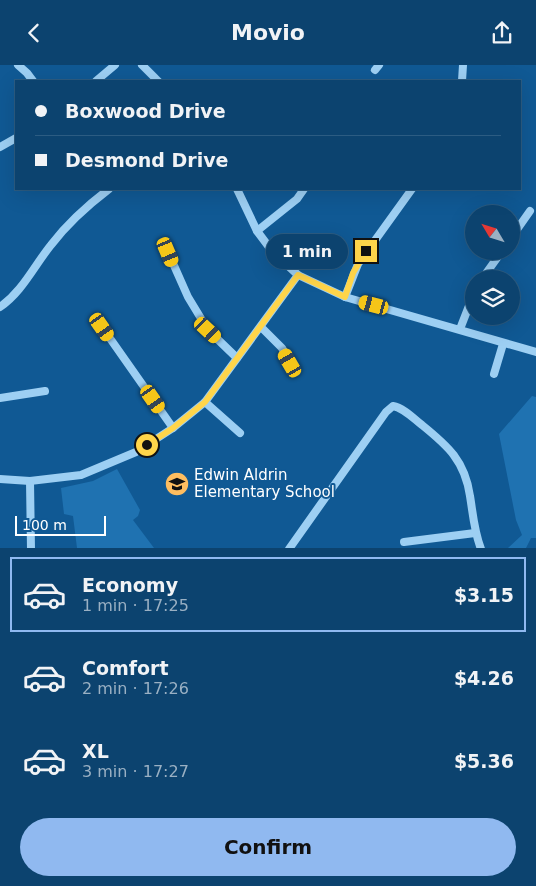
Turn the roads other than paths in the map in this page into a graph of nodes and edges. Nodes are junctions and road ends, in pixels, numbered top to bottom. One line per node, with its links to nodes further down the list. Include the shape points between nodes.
1 (18, 65): 5 (street)
2 (115, 65): 6 (street)
3 (142, 65): 7 (street)
4 (463, 65): 8 (street)
5 (32, 80)
6 (97, 80)
7 (157, 80)
8 (462, 80)
9 (15, 140): 10 (street)
10 (0, 147)
11 (108, 190): 21 (street, via 52,243 11,299)
12 (237, 190): 17 (street)
13 (303, 190): 17 (street, via 297,199)
14 (411, 190): 20 (street, via 358,264)
15 (530, 211): 16 (street)
16 (520, 225)
17 (257, 231): 19 (street, via 272,251)
18 (168, 252): 28 (street, via 188,297 208,330)
19 (298, 275): 20 (street); 24 (street)
20 (345, 297): 25 (street)
21 (0, 307)
22 (465, 316): 25 (street)
23 (102, 327): 34 (street)
24 (261, 327): 28 (street); 29 (street, via 282,347)
25 (460, 329): 26 (street)
26 (504, 344): 27 (street); 30 (street)
27 (536, 352)
28 (237, 358): 33 (street)
29 (290, 363)
30 (494, 375)
31 (44, 391): 32 (street)
32 (0, 398)
33 (205, 402): 34 (street); 35 (street)
34 (173, 428): 37 (street, via 136,452 81,475)
35 (240, 433)
36 (0, 479): 37 (street)
37 (30, 481): 40 (street)
38 (475, 533): 39 (street); 41 (street, via 470,495 459,461 443,441 402,409 393,406); 42 (street)
39 (404, 542)
40 (30, 548)
41 (290, 548)
42 (481, 548)

